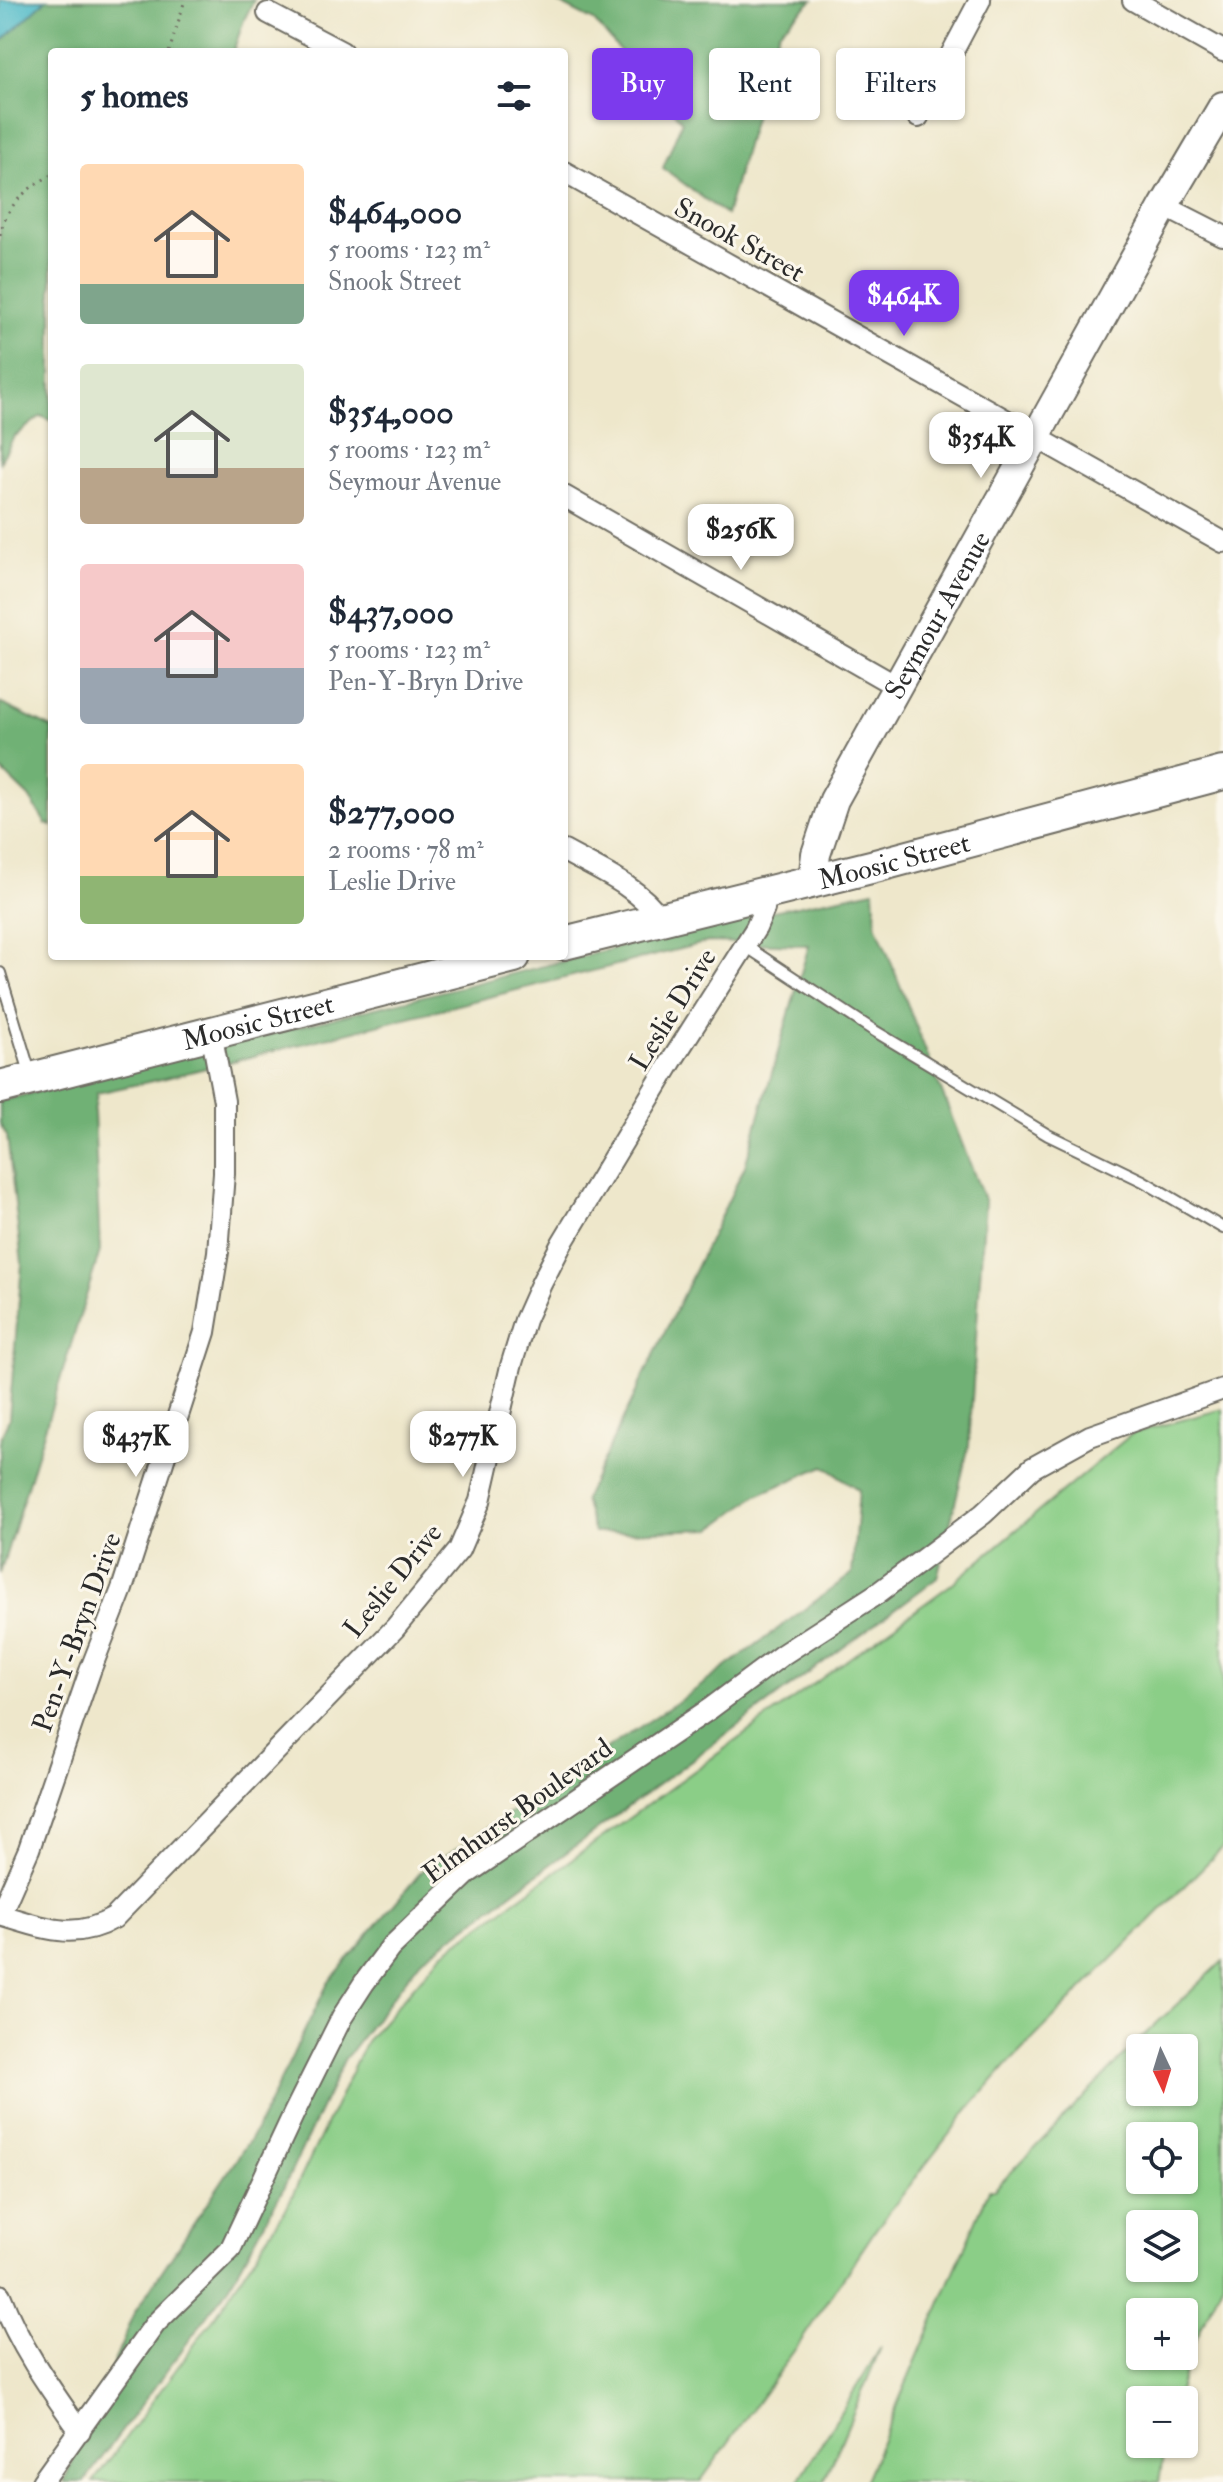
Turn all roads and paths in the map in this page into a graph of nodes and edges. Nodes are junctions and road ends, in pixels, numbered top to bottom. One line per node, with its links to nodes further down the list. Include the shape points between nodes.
1 (185, 0): 5 (path)
2 (980, 0): 7 (street)
3 (1133, 0): 8 (street)
4 (268, 13): 6 (street)
5 (170, 48)
6 (334, 48)
7 (955, 48)
8 (1223, 51)
9 (1223, 106): 12 (street, Seymour Avenue)
10 (568, 174): 15 (street, Snook Street)
11 (48, 177): 13 (path, via 11,207)
12 (1164, 206): 14 (street); 15 (street, Seymour Avenue)
13 (0, 235)
14 (1223, 236)
15 (1035, 437): 17 (street, Snook Street); 18 (street, Seymour Avenue)
16 (568, 498): 18 (street)
17 (1223, 542)
18 (896, 686): 21 (street, Seymour Avenue, via 834,800)
19 (1223, 773): 21 (main road, Moosic Street)
20 (568, 853): 23 (street, via 649,902)
21 (813, 881): 22 (main road, Moosic Street)
22 (766, 893): 23 (main road, Moosic Street); 25 (street, Leslie Drive, via 756,928)
23 (661, 919): 24 (main road, Moosic Street)
24 (568, 942)
25 (744, 945): 31 (lane, via 1048,1135); 33 (street, Leslie Drive, via 541,1284 511,1366 480,1501 459,1550 395,1628 114,1918 90,1930 59,1931)
26 (498, 960): 28 (main road, Moosic Street)
27 (0, 973): 29 (lane)
28 (211, 1032): 29 (main road, Moosic Street); 33 (street, Pen-Y-Bryn Drive, via 224,1101 224,1173 205,1332 122,1589 29,1849)
29 (31, 1078): 30 (main road, Moosic Street)
30 (0, 1087)
31 (1223, 1228)
32 (1223, 1389): 35 (street, Elmhurst Boulevard, via 1090,1436 1032,1468 983,1514 878,1593 446,1893 390,1948 342,2017 230,2250 155,2324)
33 (0, 1915)
34 (0, 2295): 35 (street, via 36,2367)
35 (80, 2431): 36 (street, Elmhurst Boulevard)
36 (42, 2482)

